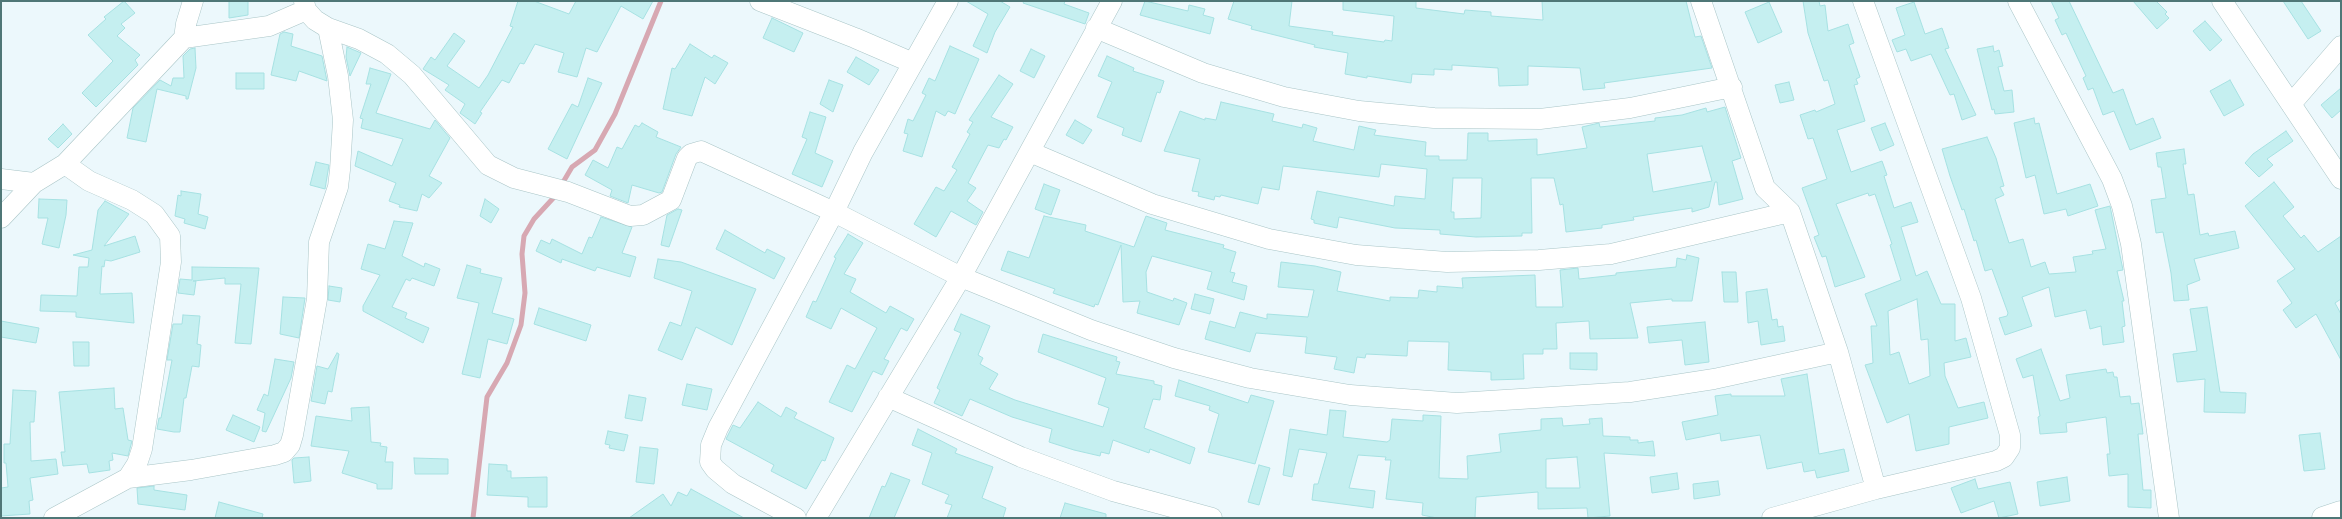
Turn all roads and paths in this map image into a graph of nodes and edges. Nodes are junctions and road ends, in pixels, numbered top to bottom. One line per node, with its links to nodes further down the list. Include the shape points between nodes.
1 (193, 1): 13 (street)
2 (760, 1): 10 (street)
3 (948, 1): 15 (street)
4 (1112, 1): 12 (street)
5 (1701, 1): 16 (street)
6 (1863, 1): 30 (street, via 1971,298 2010,435 2010,448 2004,457 1996,461)
7 (2018, 1): 37 (street, via 2112,179 2122,206 2131,244)
8 (2222, 1): 17 (street)
9 (305, 5): 11 (street, via 315,20); 13 (street, via 269,26)
10 (781, 5): 15 (street)
11 (328, 28): 23 (street, via 359,39 387,54 412,75 488,165 514,178 568,192 630,216 643,215 671,200 688,158 691,154 701,151); 29 (street, via 338,76 342,120 340,170 338,187 319,242 317,299 290,445 284,452 275,455)
12 (1096, 28): 16 (street, via 1203,74 1284,97 1359,111 1426,118 1540,119 1630,108); 18 (street)
13 (184, 38): 19 (street)
14 (2341, 46): 17 (street)
15 (913, 63): 23 (street, via 863,152)
16 (1732, 87): 24 (street, via 1765,188)
17 (2292, 104): 21 (street)
18 (1030, 152): 24 (street, via 1152,204 1269,239 1356,255 1440,261 1539,260 1610,254); 26 (street)
19 (65, 164): 22 (street); 29 (street, via 89,181 132,200 154,214 170,236 171,262 142,449 137,464)
20 (1, 179): 22 (street)
21 (2341, 179)
22 (34, 183): 25 (street)
23 (834, 212): 26 (street); 33 (street, via 718,428 708,454 715,469 733,484)
24 (1790, 212): 27 (street)
25 (1, 218)
26 (961, 277): 27 (street, via 1091,330 1174,358 1250,378 1350,395 1457,403 1630,392 1714,379); 28 (street)
27 (1838, 352): 30 (street)
28 (888, 397): 34 (street); 35 (street, via 1021,457 1113,491)
29 (128, 478): 32 (street)
30 (1876, 489): 36 (street)
31 (2341, 512): 38 (street)
32 (54, 518)
33 (796, 518)
34 (816, 518)
35 (1212, 518)
36 (1772, 518)
37 (2169, 518)
38 (2323, 518)

